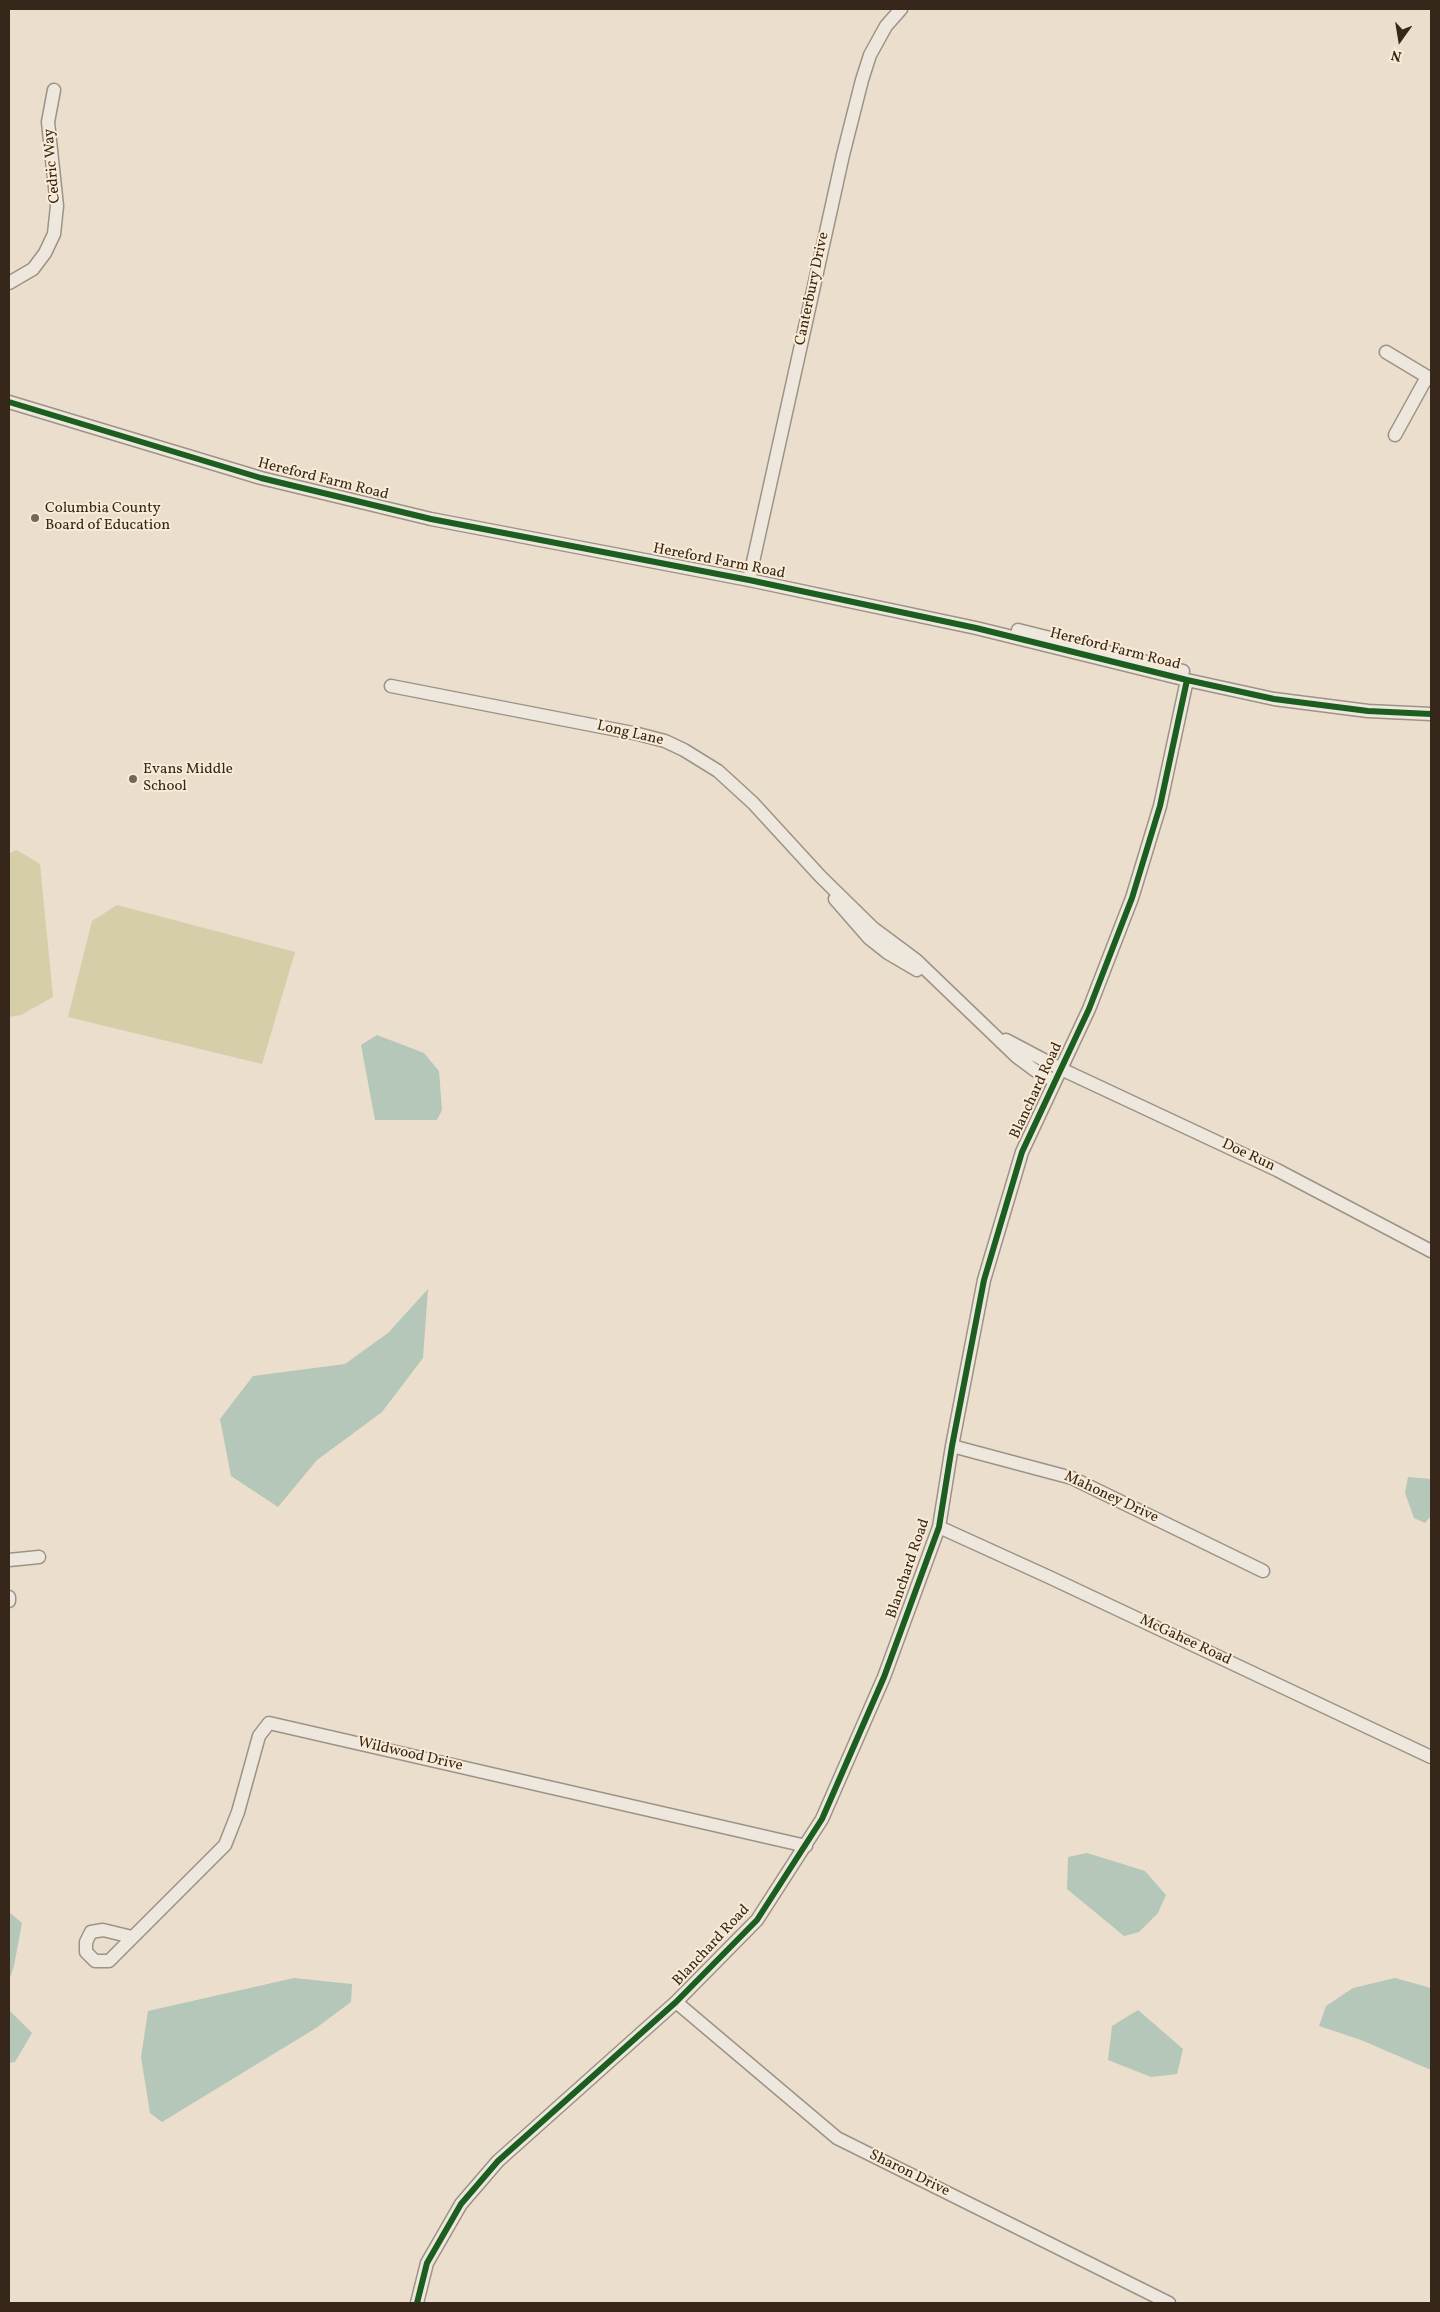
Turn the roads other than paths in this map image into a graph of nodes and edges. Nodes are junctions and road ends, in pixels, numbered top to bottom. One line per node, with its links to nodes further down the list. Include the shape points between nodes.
1 (901, 9): 8 (street, Canterbury Drive, via 886,26 862,80)
2 (54, 90): 3 (street, Cedric Way, via 48,122 57,206 54,234 33,269)
3 (9, 283)
4 (1386, 352): 5 (street)
5 (1429, 378): 7 (street)
6 (9, 402): 8 (street, Hereford Farm Road, via 261,478 431,519)
7 (1395, 435)
8 (749, 580): 9 (street, Hereford Farm Road)
9 (976, 628): 10 (street, Hereford Farm Road); 12 (street, Hereford Farm Road, via 1008,628 1050,637 1216,679)
10 (1187, 680): 12 (street, Hereford Farm Road); 14 (street, Blanchard Road, via 1160,806 1132,898 1089,1009)
11 (391, 686): 14 (street, Long Lane, via 665,741 718,771 820,876 869,938 888,953 944,985 994,1033)
12 (1274, 699): 13 (street, Hereford Farm Road, via 1368,711)
13 (1431, 714)
14 (1058, 1075): 15 (street, Doe Run, via 1277,1170); 16 (street, Blanchard Road, via 1022,1152 984,1280)
15 (1431, 1251)
16 (952, 1446): 17 (street, Blanchard Road); 20 (street, Mahoney Drive, via 1072,1478)
17 (939, 1527): 23 (street, McGahee Road); 24 (street, Blanchard Road, via 884,1678 822,1818)
18 (39, 1557): 19 (street)
19 (9, 1560)
20 (1262, 1571)
21 (9, 1597): 22 (street)
22 (9, 1601)
23 (1431, 1758)
24 (806, 1846): 25 (street, Wildwood Drive, via 269,1723 259,1736 238,1812 225,1845); 26 (street, Blanchard Road, via 756,1920)
25 (132, 1937)
26 (676, 2002): 27 (street, Blanchard Road, via 498,2161 461,2204 427,2263); 28 (street, Sharon Drive, via 837,2138)
27 (417, 2303)
28 (1169, 2303)

